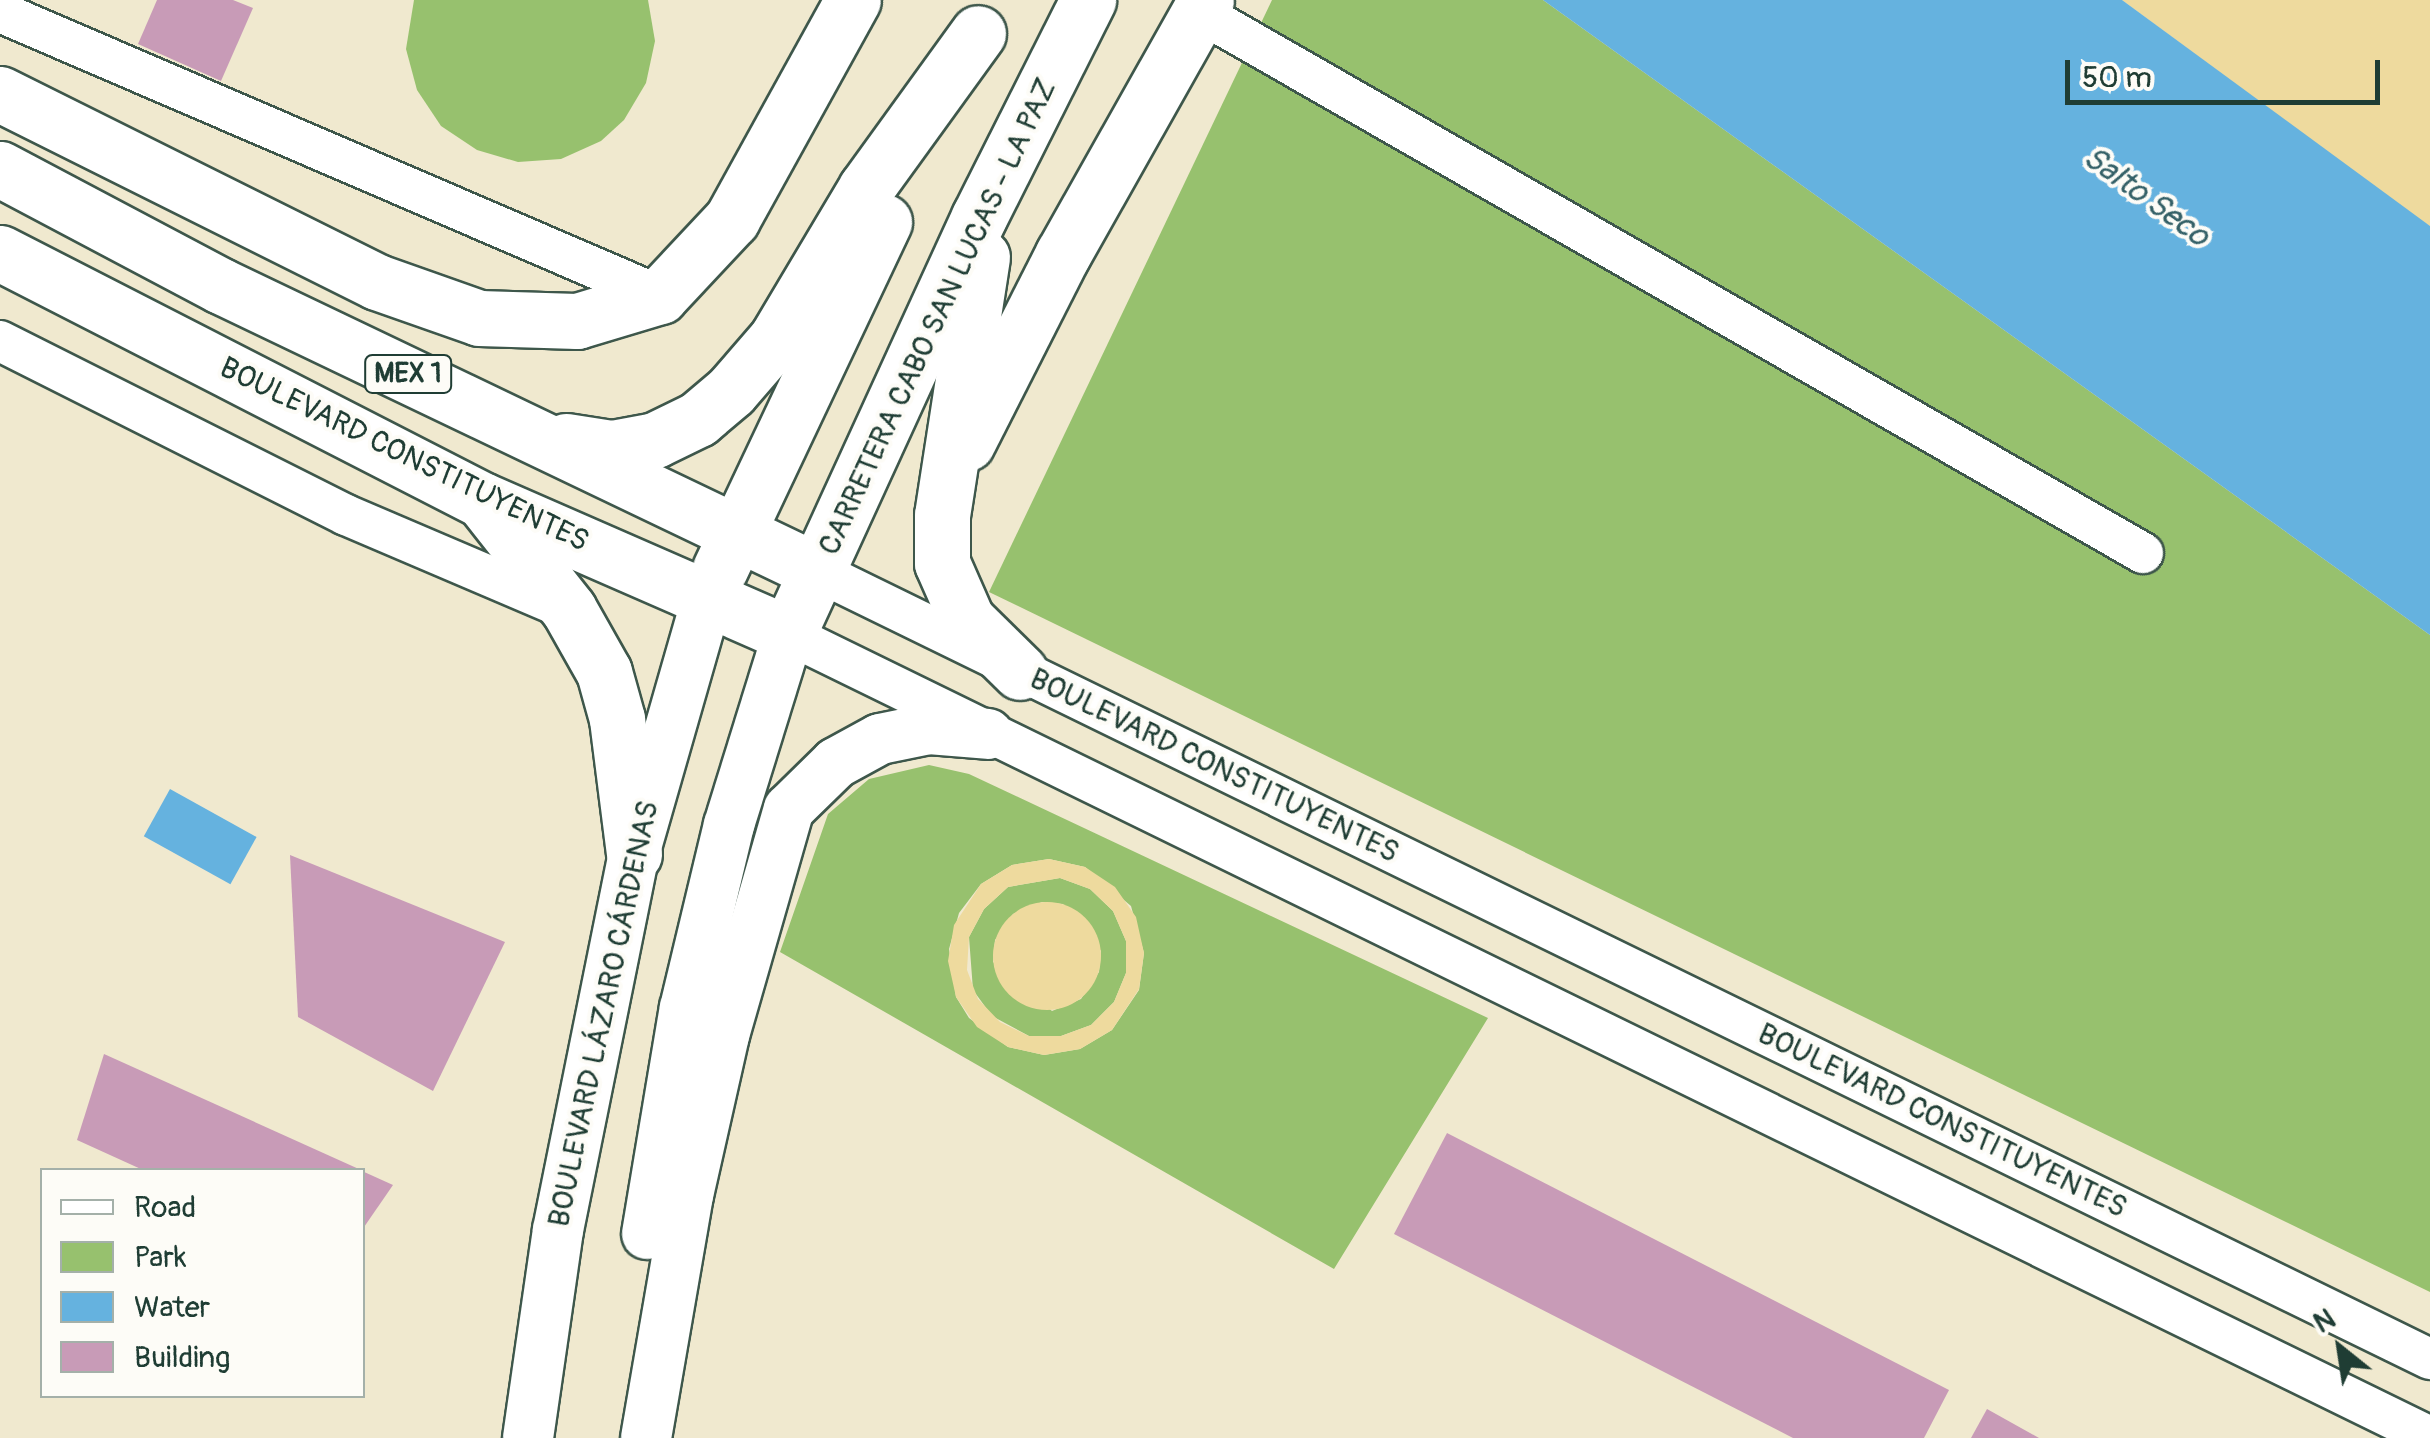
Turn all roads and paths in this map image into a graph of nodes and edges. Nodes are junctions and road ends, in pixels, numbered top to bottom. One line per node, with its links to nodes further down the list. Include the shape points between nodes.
1 (854, 0): 10 (highway, via 732,218)
2 (1088, 0): 7 (highway, CARRETERA CABO SAN LUCAS - LA PAZ)
3 (1202, 6): 13 (highway, via 1062,254); 16 (street)
4 (0, 12): 10 (street)
5 (986, 17): 12 (highway, MEX 1, via 866,188 776,339 722,399 698,419 633,446 570,442); 15 (highway, MEX 1)
6 (0, 94): 10 (highway, via 376,282 479,318 577,321)
7 (1032, 112): 13 (highway, via 985,245); 17 (highway, CARRETERA CABO SAN LUCAS - LA PAZ)
8 (0, 169): 12 (highway, BOULEVARD CONSTITUYENTES / MEX 1, via 221,286)
9 (0, 253): 14 (highway, BOULEVARD CONSTITUYENTES / MEX 1)
10 (660, 296)
11 (0, 341): 19 (street, via 346,515)
12 (521, 426): 15 (highway, BOULEVARD CONSTITUYENTES / MEX 1)
13 (946, 491): 21 (highway, via 942,562 956,604)
14 (482, 500): 18 (highway, BOULEVARD CONSTITUYENTES / MEX 1); 19 (highway)
15 (735, 536): 17 (highway, BOULEVARD CONSTITUYENTES / MEX 1); 18 (highway, MEX 1)
16 (2143, 553)
17 (819, 572): 20 (highway, CARRETERA CABO SAN LUCAS - LA PAZ); 21 (street, BOULEVARD CONSTITUYENTES)
18 (708, 596): 20 (highway, BOULEVARD CONSTITUYENTES / MEX 1); 23 (main road, BOULEVARD LÁZARO CÁRDENAS)
19 (569, 610): 23 (highway, via 604,672 617,720)
20 (788, 634): 22 (street, BOULEVARD CONSTITUYENTES); 26 (main road, via 729,826 684,1008 648,1224)
21 (1020, 672): 24 (street, BOULEVARD CONSTITUYENTES)
22 (988, 734): 27 (main road, via 929,728 880,739 836,763 789,809 704,1124); 28 (street, BOULEVARD CONSTITUYENTES)
23 (634, 854): 25 (main road, BOULEVARD LÁZARO CÁRDENAS, via 558,1230)
24 (2430, 1359)
25 (528, 1438)
26 (625, 1438)
27 (646, 1438)
28 (2430, 1438)

